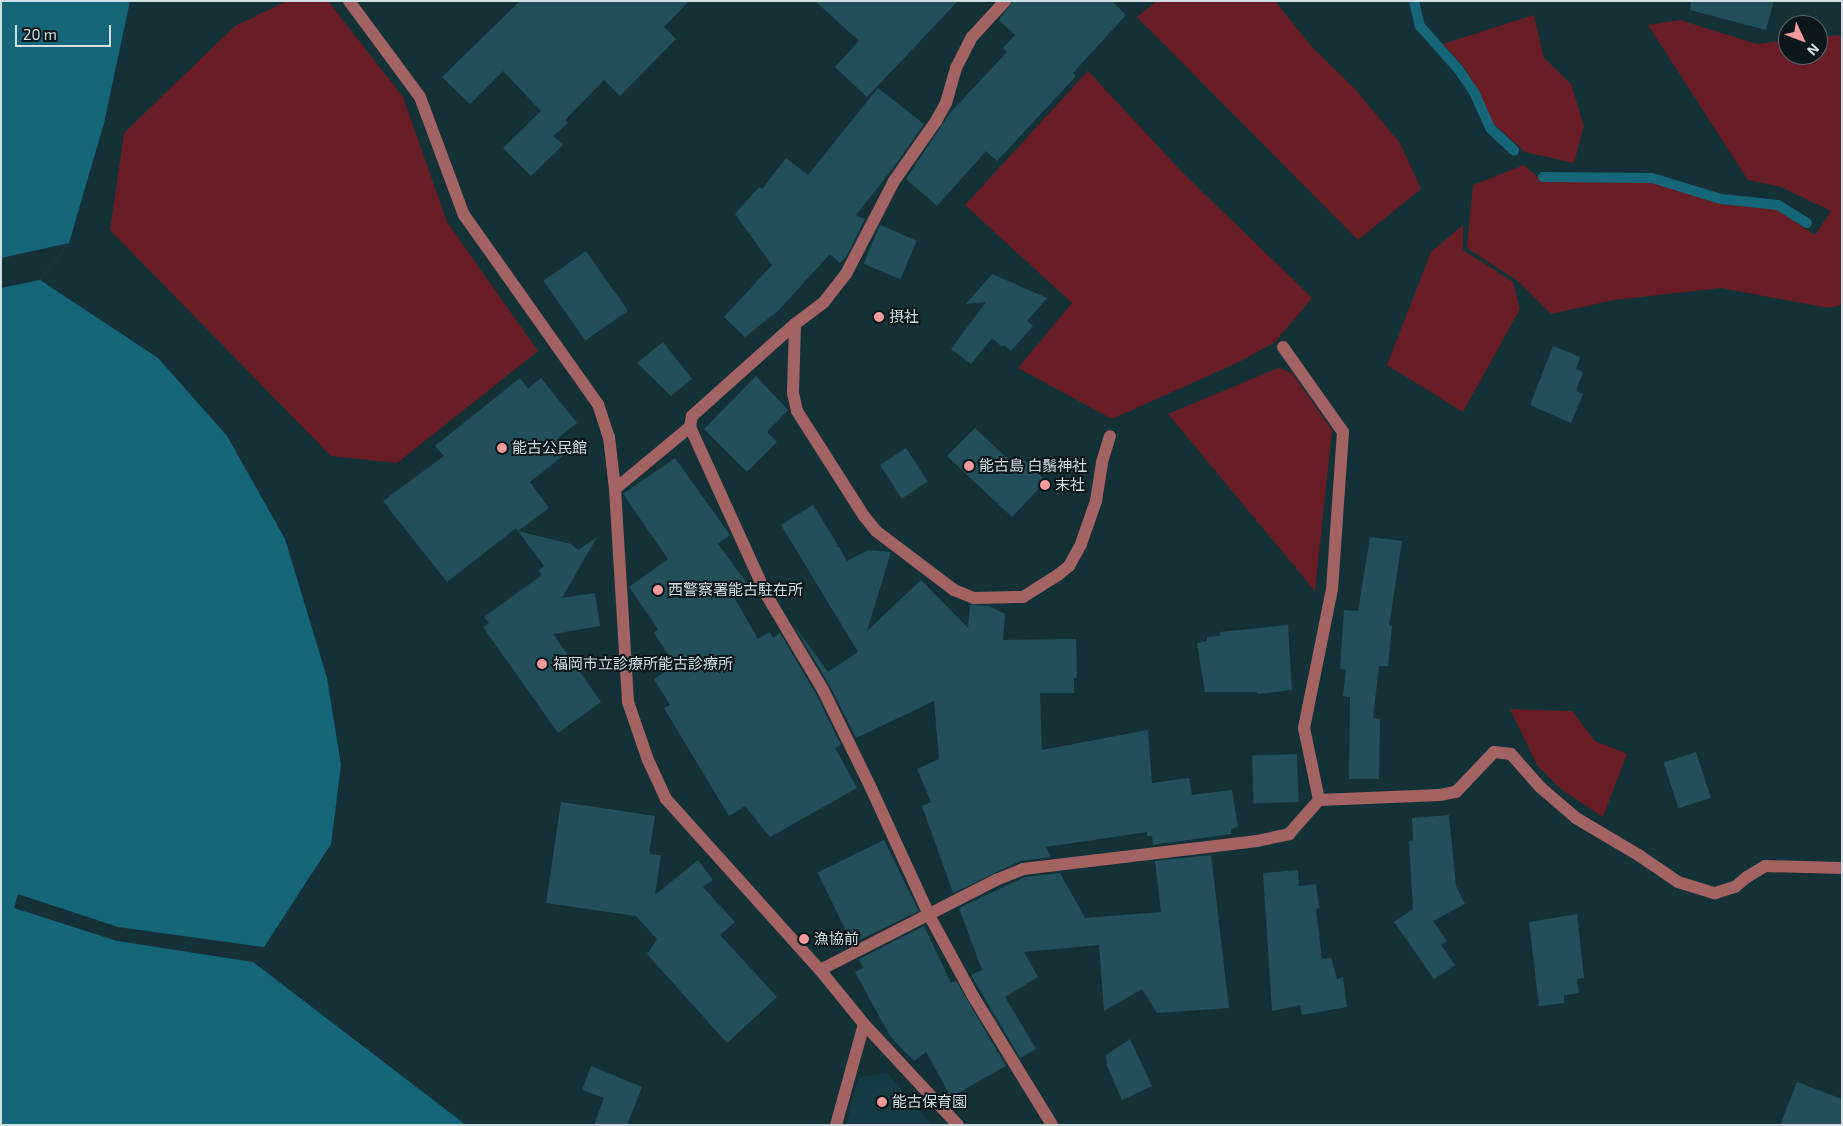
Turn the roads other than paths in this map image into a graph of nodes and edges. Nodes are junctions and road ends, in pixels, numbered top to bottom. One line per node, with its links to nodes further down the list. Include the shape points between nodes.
1 (349, 1): 7 (street, via 420,97 464,215 598,404 609,437)
2 (1005, 1): 3 (street, via 972,37 956,68 946,103 894,181 846,274 824,302)
3 (795, 324): 5 (street, via 692,416); 6 (street, via 793,393 797,411 864,516 876,531 954,590 974,598 1023,597 1069,566 1081,544 1096,501)
4 (1283, 347): 8 (street, via 1343,432 1332,589 1304,728)
5 (690, 427): 7 (street); 10 (street, via 767,596 823,690)
6 (1110, 436)
7 (615, 489): 11 (street, via 628,702 648,760 666,799)
8 (1320, 800): 9 (street, via 1456,792 1494,752 1511,754 1540,787 1576,818 1678,882 1714,893 1735,887 1765,866); 10 (street, via 1288,834 1258,841 1023,869)
9 (1842, 868)
10 (929, 915): 11 (street); 15 (street, via 973,996)
11 (820, 970): 12 (street)
12 (864, 1024): 13 (street); 14 (street)
13 (836, 1125)
14 (958, 1125)
15 (1052, 1125)

